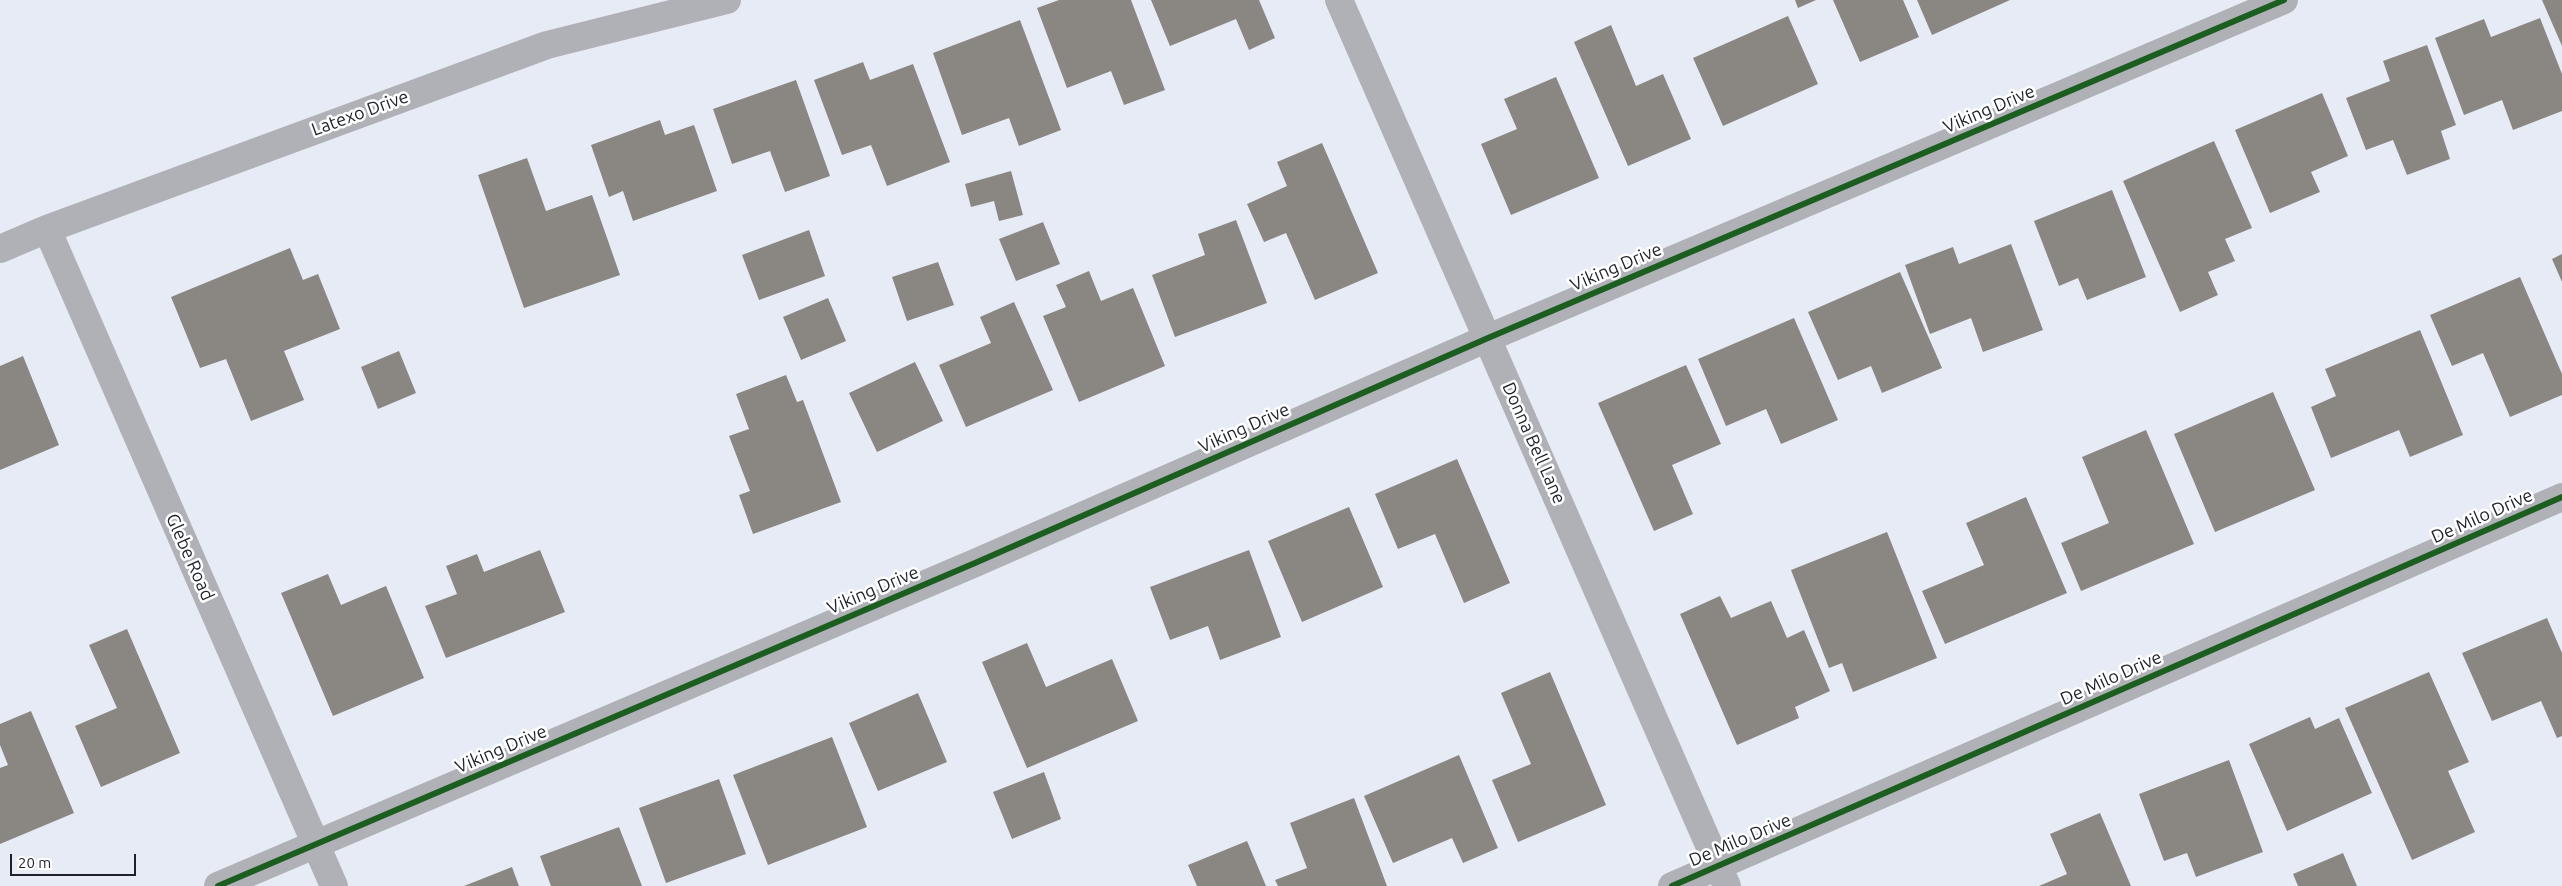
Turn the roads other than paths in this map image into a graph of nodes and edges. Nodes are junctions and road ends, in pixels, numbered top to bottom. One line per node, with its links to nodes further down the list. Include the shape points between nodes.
1 (727, 0): 4 (street, Latexo Drive, via 546,45)
2 (1339, 0): 6 (street, Donna Bell Lane)
3 (2284, 0): 6 (street, Viking Drive)
4 (47, 228): 5 (street, Latexo Drive); 8 (street, Glebe Road)
5 (0, 249)
6 (1488, 338): 8 (street, Viking Drive, via 984,559); 9 (street, Donna Bell Lane)
7 (2562, 497): 9 (street, De Milo Drive)
8 (316, 844): 10 (street, Viking Drive); 11 (street, Glebe Road)
9 (1723, 876): 12 (street, De Milo Drive)
10 (218, 886)
11 (334, 886)
12 (1672, 886)

